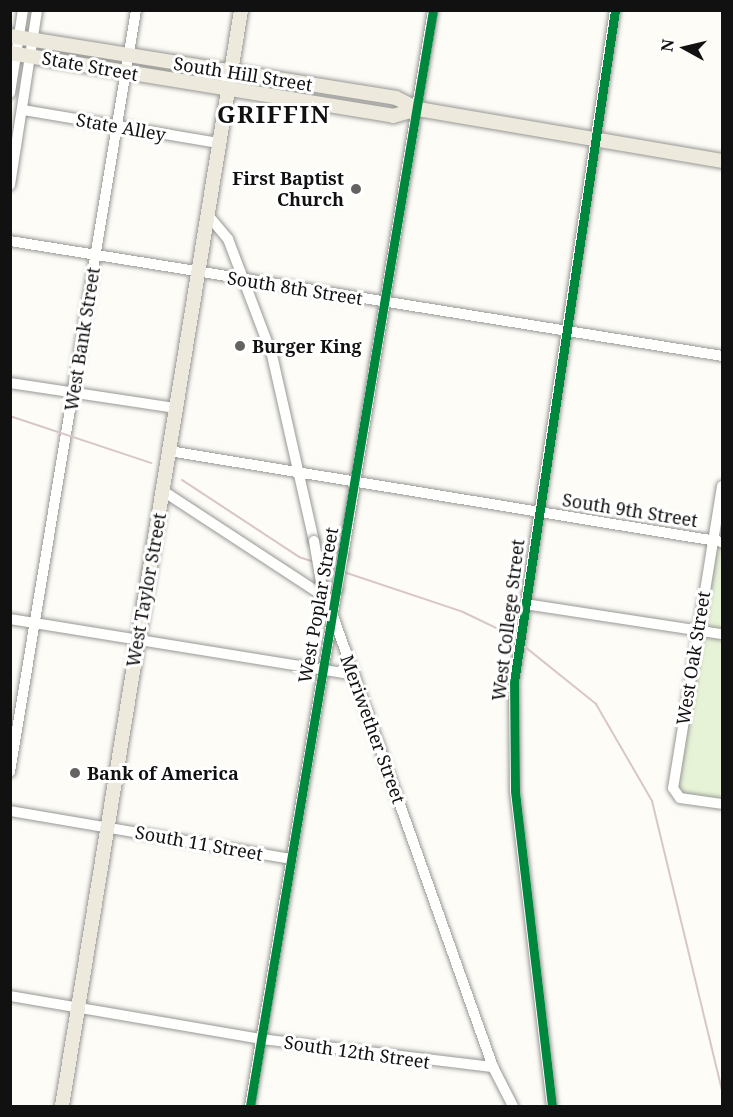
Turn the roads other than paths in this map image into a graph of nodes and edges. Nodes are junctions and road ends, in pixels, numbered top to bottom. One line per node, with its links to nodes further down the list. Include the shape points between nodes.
1 (23, 10): 7 (street)
2 (37, 10): 7 (street)
3 (136, 10): 9 (street, West Bank Street)
4 (242, 10): 11 (main road, West Taylor Street)
5 (433, 10): 14 (street, West Poplar Street)
6 (615, 10): 17 (street, West College Street)
7 (20, 37): 8 (street); 9 (main road, South Hill Street)
8 (19, 54): 10 (main road, State Street); 13 (street); 15 (street)
9 (129, 55): 10 (street, West Bank Street); 11 (main road, South Hill Street)
10 (126, 72): 12 (main road, State Street); 16 (street, West Bank Street)
11 (230, 73): 12 (main road, West Taylor Street); 14 (main road, South Hill Street, via 396,98)
12 (228, 90): 14 (main road, State Street, via 393,116); 18 (main road, West Taylor Street)
13 (10, 93)
14 (418, 109): 17 (main road, South Hill Street); 26 (street, West Poplar Street)
15 (23, 110): 16 (street, State Alley); 20 (street)
16 (117, 127): 18 (street, State Alley); 23 (street, West Bank Street)
17 (596, 140): 19 (main road, South Hill Street); 27 (street, West College Street)
18 (219, 143): 21 (main road, West Taylor Street)
19 (723, 161)
20 (10, 185)
21 (207, 214): 24 (main road, West Taylor Street); 25 (street, Meriwether Street, via 220,225)
22 (10, 242): 23 (street, South 8th Street)
23 (96, 256): 24 (street, South 8th Street); 30 (street, West Bank Street)
24 (197, 273): 25 (street, South 8th Street); 31 (main road, West Taylor Street)
25 (243, 279): 26 (street, South 8th Street); 33 (street, Meriwether Street, via 287,404)
26 (386, 302): 27 (street, South 8th Street); 34 (street, West Poplar Street)
27 (566, 330): 28 (street, South 8th Street); 37 (street, West College Street)
28 (723, 356)
29 (10, 383): 30 (street)
30 (73, 393): 31 (street); 43 (street, West Bank Street)
31 (176, 408): 32 (main road, West Taylor Street)
32 (169, 451): 33 (street, South 9th Street); 36 (main road, West Taylor Street)
33 (303, 472): 34 (street, South 9th Street); 39 (street, Meriwether Street, bridge)
34 (356, 483): 37 (street, South 9th Street); 41 (street, West Poplar Street, bridge)
35 (723, 486): 38 (street, West Oak Street)
36 (163, 491): 39 (street); 46 (main road, West Taylor Street)
37 (539, 513): 38 (street, South 9th Street); 40 (street, West College Street)
38 (717, 541): 44 (street, West Oak Street)
39 (322, 595): 41 (street, Meriwether Street)
40 (525, 604): 44 (street); 61 (street, West College Street, via 512,740)
41 (332, 614): 47 (street, West Poplar Street); 48 (street, Meriwether Street)
42 (10, 619): 43 (street)
43 (35, 623): 46 (street); 49 (street, West Bank Street)
44 (698, 630): 45 (street); 50 (street, West Oak Street, via 675,794)
45 (723, 634)
46 (137, 639): 47 (street); 52 (main road, West Taylor Street)
47 (323, 670): 48 (street); 53 (street, West Poplar Street)
48 (354, 675): 57 (street, Meriwether Street)
49 (10, 772)
50 (723, 804)
51 (10, 811): 52 (street, South 11 Street)
52 (107, 827): 53 (street, South 11 Street); 55 (main road, West Taylor Street)
53 (290, 859): 56 (street, West Poplar Street)
54 (10, 996): 55 (street, South 12th Street)
55 (78, 1007): 56 (street, South 12th Street); 58 (main road, West Taylor Street)
56 (261, 1039): 57 (street, South 12th Street); 59 (street, West Poplar Street)
57 (493, 1067): 60 (street, Meriwether Street)
58 (62, 1107)
59 (250, 1107)
60 (513, 1107)
61 (552, 1107)

